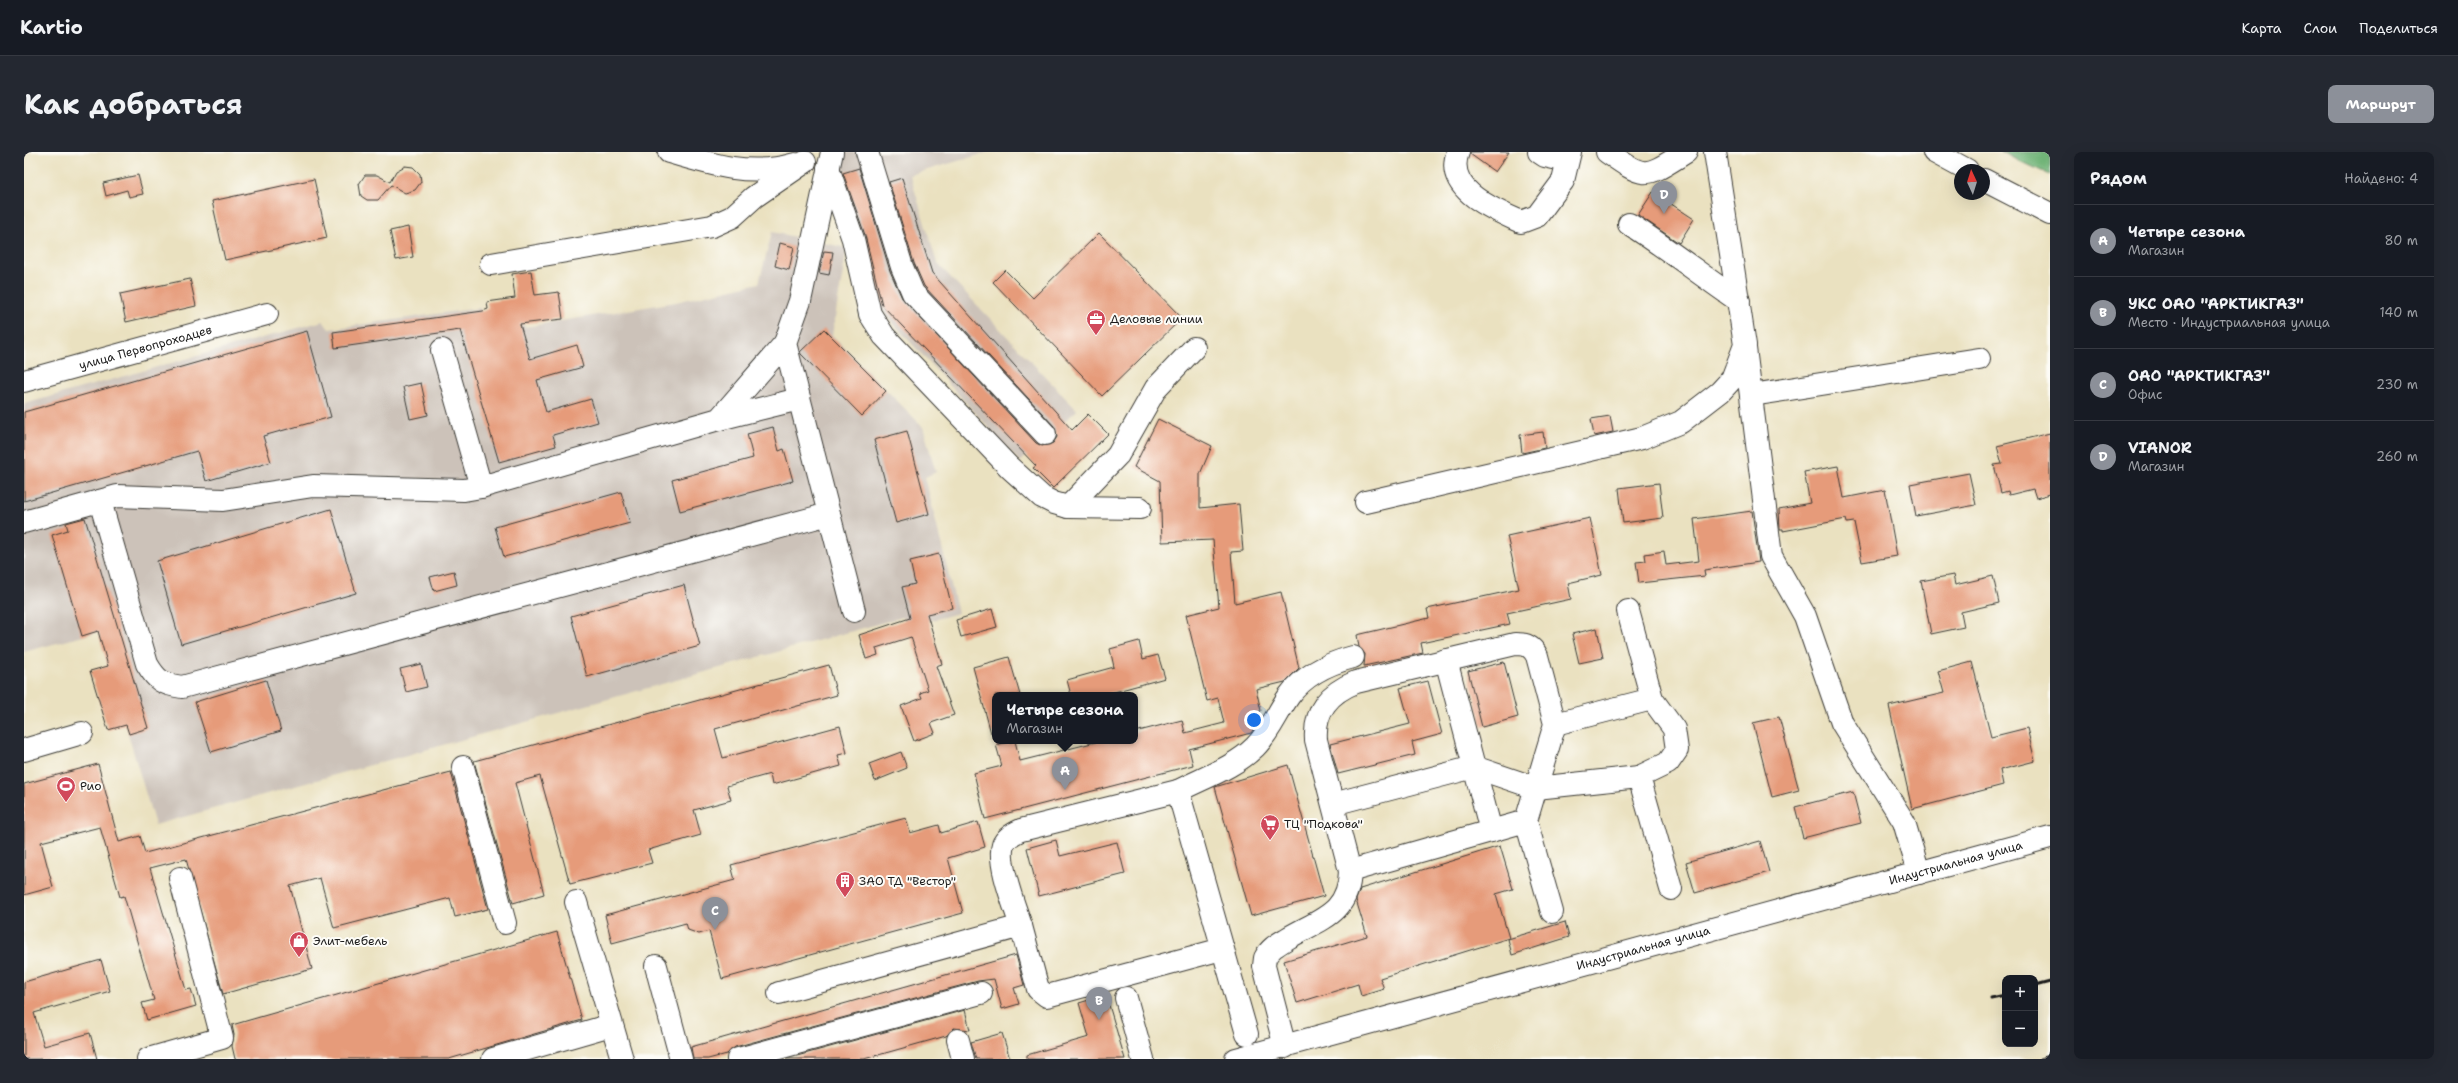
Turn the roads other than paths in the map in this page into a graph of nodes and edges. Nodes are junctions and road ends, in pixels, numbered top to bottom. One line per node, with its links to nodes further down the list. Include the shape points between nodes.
1 (669, 152): 10 (street, via 739,170 770,170)
2 (867, 152): 27 (street, via 902,267 913,293)
3 (1458, 152): 9 (street, via 1455,159 1457,176 1466,190 1495,210 1521,222 1537,216 1563,181)
4 (1540, 152): 9 (street, via 1545,156)
5 (1607, 152): 6 (street, via 1635,171 1644,173 1663,166)
6 (1686, 152)
7 (1715, 152): 16 (street)
8 (1934, 152): 11 (street)
9 (1568, 156)
10 (821, 158): 15 (street, via 754,197 732,217 712,226); 18 (street, via 800,301); 31 (street, via 853,239 869,309 875,324 1009,467 1042,497 1054,504)
11 (1956, 164)
12 (1990, 183): 13 (street)
13 (2050, 214)
14 (1629, 224): 16 (street, via 1667,248)
15 (491, 264)
16 (1739, 301): 19 (street)
17 (267, 314): 23 (street, улица Первопроходцев)
18 (784, 343): 25 (street); 26 (street)
19 (1745, 345): 24 (street); 30 (street, via 1732,379 1720,392 1681,422 1663,430 1642,438)
20 (1194, 348): 31 (street, via 1156,388 1118,455)
21 (442, 350): 28 (street)
22 (1979, 359): 24 (street)
23 (24, 382)
24 (1752, 395): 53 (street, via 1771,556 1805,616 1842,723 1904,822)
25 (799, 399): 26 (street); 33 (street)
26 (719, 419): 28 (street)
27 (1045, 434)
28 (481, 487): 29 (street, via 459,490 313,486 224,500 136,495 117,496)
29 (100, 501): 33 (street, via 147,664 155,678 168,685 182,687); 34 (street)
30 (1366, 502)
31 (1068, 507): 32 (street)
32 (1140, 508)
33 (829, 514): 35 (street)
34 (24, 522)
35 (854, 611)
36 (1628, 611): 39 (street)
37 (1353, 657): 47 (street, via 1325,666 1299,686 1290,695 1267,733 1246,754)
38 (1446, 660): 40 (street, via 1515,644 1524,644 1533,649); 44 (street); 48 (street, via 1356,682 1341,688 1329,698 1318,713 1315,726 1316,740)
39 (1652, 699): 40 (street); 45 (street, via 1674,729 1677,750 1668,763)
40 (1555, 724): 46 (street)
41 (82, 733): 42 (street)
42 (24, 750)
43 (463, 767): 58 (street)
44 (1474, 767): 46 (street); 48 (street); 50 (street)
45 (1639, 777): 46 (street); 55 (street)
46 (1536, 788): 49 (street)
47 (1178, 791): 59 (street, via 1021,830 1008,838 1004,844 1002,859); 60 (street)
48 (1333, 804): 52 (street)
49 (1526, 821): 50 (street); 57 (street)
50 (1491, 831): 52 (street)
51 (2050, 837): 53 (street, Индустриальная улица)
52 (1350, 871): 67 (street, via 1350,885 1340,906 1276,945 1264,958)
53 (1919, 873): 67 (street, Индустриальная улица)
54 (180, 878): 68 (street, via 222,1038)
55 (1672, 888)
56 (576, 902): 65 (street)
57 (1552, 912)
58 (505, 923)
59 (1021, 926): 60 (street, via 1038,989 1047,996); 62 (street)
60 (1222, 948): 66 (street)
61 (656, 966): 72 (street)
62 (779, 993)
63 (981, 993): 73 (street)
64 (1126, 998): 74 (street)
65 (611, 1025): 70 (street); 71 (street)
66 (1247, 1034)
67 (1285, 1047): 75 (street, Индустриальная улица)
68 (203, 1052): 69 (street)
69 (148, 1059)
70 (494, 1059)
71 (622, 1059)
72 (682, 1059)
73 (738, 1059)
74 (1143, 1059)
75 (1236, 1059)

